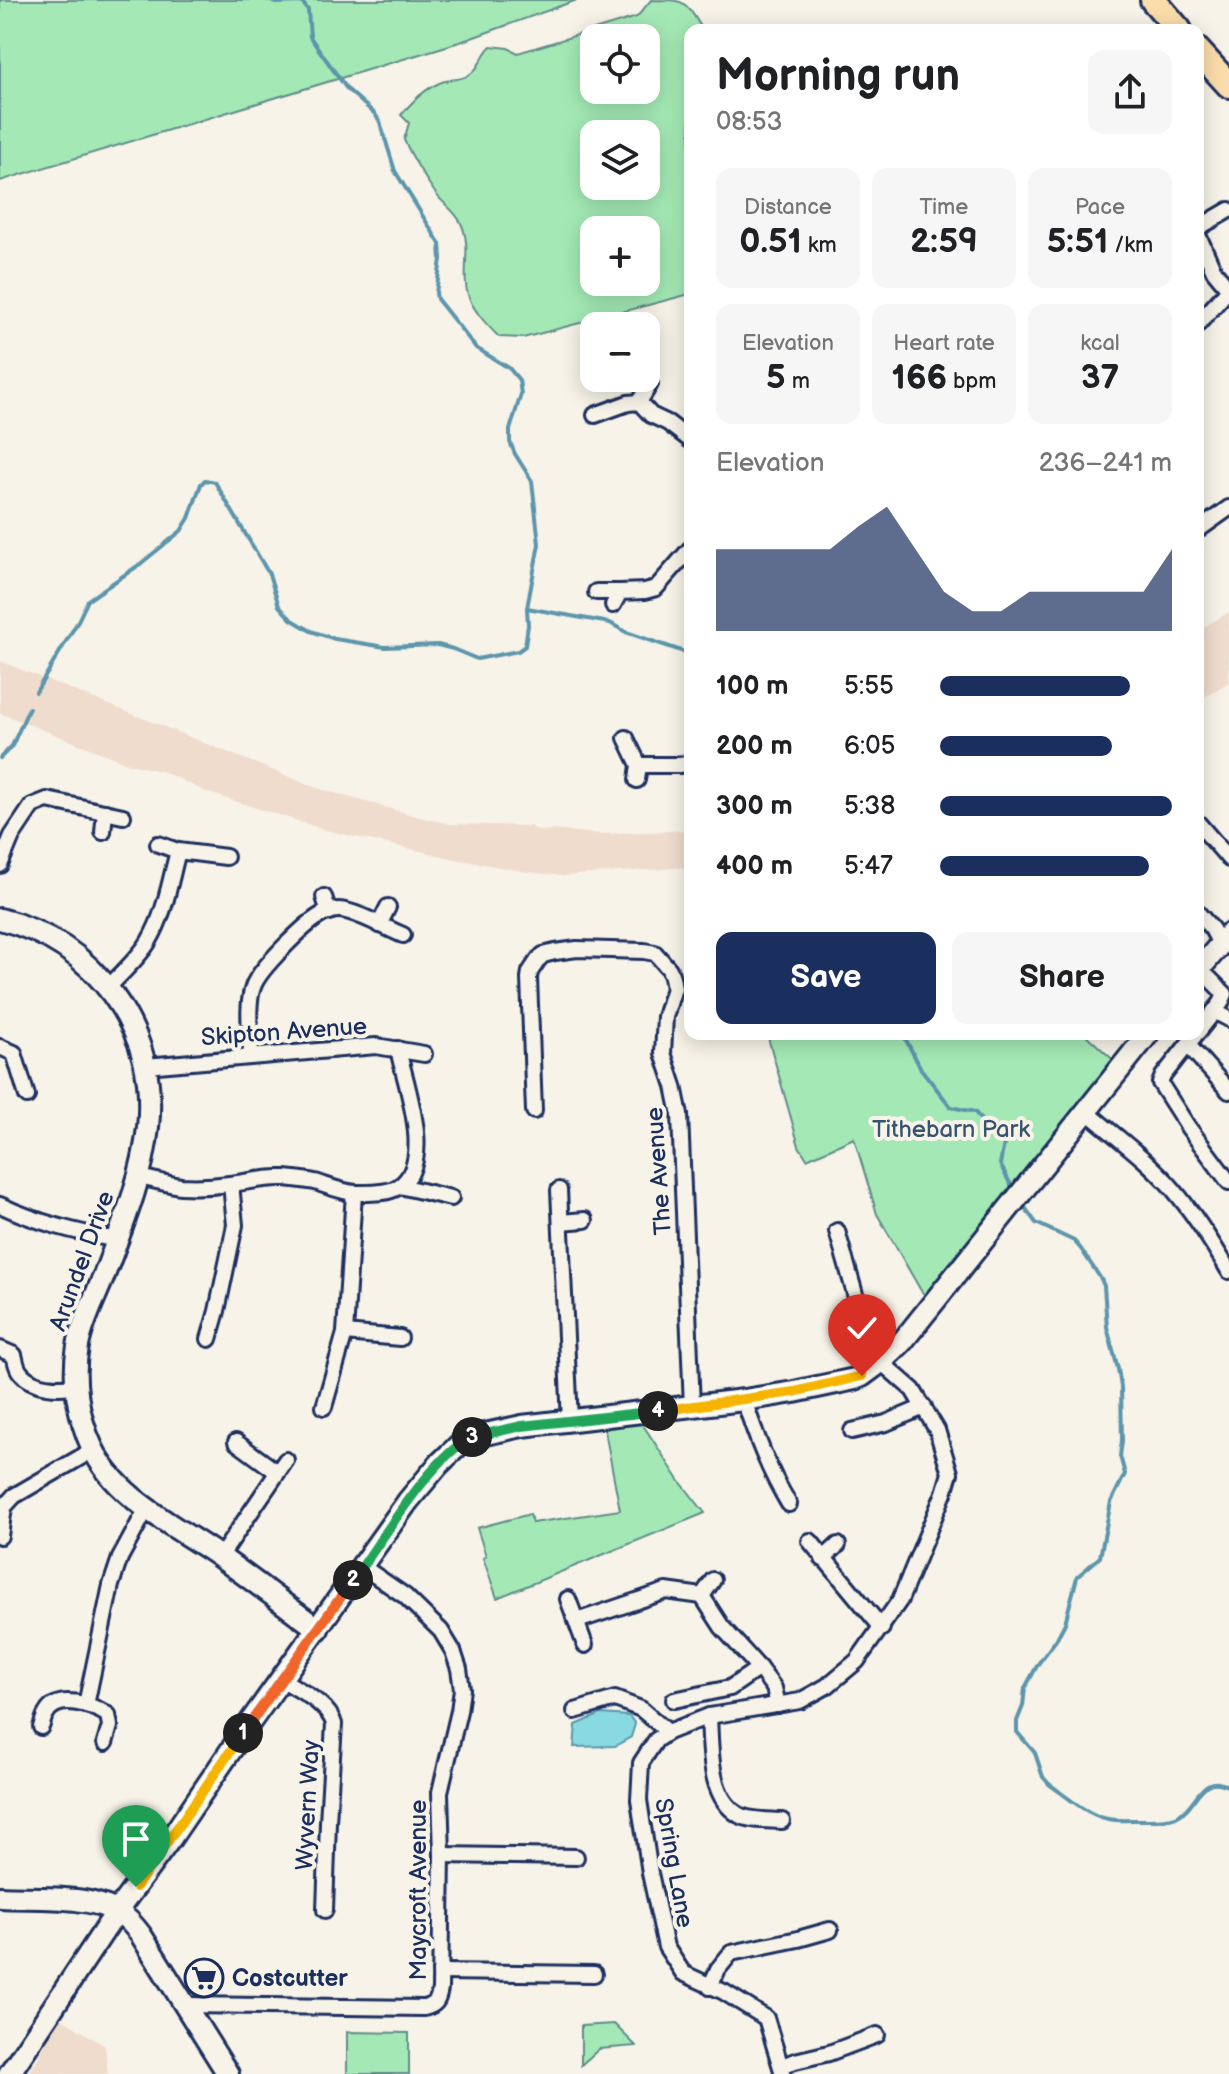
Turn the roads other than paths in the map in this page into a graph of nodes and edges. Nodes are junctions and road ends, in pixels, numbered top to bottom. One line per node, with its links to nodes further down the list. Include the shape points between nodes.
1 (1153, 0): 2 (main road)
2 (1174, 24)
3 (1204, 58): 4 (main road)
4 (1229, 85)
5 (1229, 210): 6 (street)
6 (1204, 225)
7 (1204, 248): 8 (street)
8 (1229, 289): 9 (street)
9 (1204, 317)
10 (645, 392): 11 (street)
11 (639, 402): 12 (street); 13 (street)
12 (595, 415)
13 (684, 435)
14 (1229, 508): 15 (street)
15 (1204, 526)
16 (684, 556): 17 (street, via 656,588 617,599)
17 (596, 592)
18 (626, 738): 19 (street, via 638,773)
19 (684, 764)
20 (105, 812): 21 (street); 23 (street); 28 (street, via 47,800 32,806)
21 (123, 816)
22 (1204, 830): 27 (street)
23 (103, 832)
24 (158, 844): 25 (street)
25 (178, 851): 26 (street); 39 (street, via 155,930)
26 (226, 857)
27 (1229, 859)
28 (0, 865)
29 (324, 897): 31 (street)
30 (388, 907): 34 (street)
31 (329, 912): 34 (street, via 340,910); 49 (street, via 296,936 253,985)
32 (0, 919): 39 (main road, Arundel Drive, via 58,942)
33 (1204, 924): 36 (street)
34 (379, 925): 35 (street)
35 (403, 935)
36 (1225, 939): 37 (main road)
37 (1204, 964)
38 (1204, 975): 40 (street, via 1225,994)
39 (108, 988): 50 (main road, Arundel Drive, via 124,1010)
40 (1214, 1011): 41 (street); 42 (street)
41 (1229, 1019)
42 (1204, 1024)
43 (1143, 1040): 54 (main road)
44 (1192, 1040): 56 (street, via 1160,1083)
45 (1196, 1040): 51 (street)
46 (13, 1049): 52 (street)
47 (398, 1049): 48 (street, Skipton Avenue); 49 (street, Skipton Avenue); 58 (street, via 417,1142 414,1169)
48 (424, 1054)
49 (251, 1055): 50 (street, Skipton Avenue)
50 (146, 1066): 55 (main road, Arundel Drive, via 150,1106)
51 (1229, 1091)
52 (27, 1096)
53 (534, 1111): 76 (street, The Avenue, via 541,1089 529,978 538,960 577,949 655,953 669,969 674,988 665,1017 663,1053 680,1115)
54 (1086, 1111): 67 (street, via 1172,1188); 72 (main road)
55 (140, 1177): 57 (street, via 182,1186); 66 (main road, Arundel Drive)
56 (1229, 1182)
57 (231, 1184): 60 (street, via 282,1178); 70 (street, via 235,1225 223,1314)
58 (400, 1186): 60 (street); 61 (street)
59 (559, 1190): 64 (street)
60 (354, 1193): 68 (street)
61 (451, 1198)
62 (0, 1205): 66 (street, via 66,1230)
63 (585, 1220): 64 (street)
64 (561, 1222): 78 (street)
65 (837, 1231): 72 (street)
66 (117, 1240): 73 (main road, Arundel Drive, via 78,1344)
67 (1229, 1271)
68 (345, 1333): 69 (street); 75 (street, via 340,1381)
69 (400, 1338)
70 (209, 1339)
71 (0, 1349): 73 (street, via 14,1355 17,1369 27,1379 62,1389)
72 (881, 1362): 74 (main road, via 855,1379); 77 (street, Spring Lane)
73 (77, 1385): 81 (main road, Arundel Drive)
74 (744, 1400): 76 (main road); 82 (street, via 770,1472)
75 (324, 1407)
76 (692, 1407): 78 (main road)
77 (924, 1407): 79 (street); 95 (street, Spring Lane, via 950,1473 900,1600)
78 (570, 1421): 90 (main road, via 522,1426 460,1444 408,1501)
79 (852, 1431)
80 (236, 1442): 88 (street, via 282,1466)
81 (93, 1450): 83 (street); 84 (main road, Arundel Drive, via 119,1484)
82 (789, 1504)
83 (2, 1506): 85 (street)
84 (147, 1508): 88 (main road, Arundel Drive); 101 (street, via 111,1585)
85 (0, 1536)
86 (810, 1541): 89 (street)
87 (838, 1545): 89 (street)
88 (220, 1557): 96 (main road, Arundel Drive)
89 (823, 1559): 95 (street)
90 (363, 1567): 96 (main road); 109 (street, Maycroft Avenue, via 405,1596 441,1631 459,1669 459,1711 440,1792)
91 (713, 1580): 92 (street)
92 (702, 1596): 94 (street, via 666,1591); 98 (street)
93 (568, 1599): 94 (street)
94 (577, 1621): 97 (street)
95 (882, 1628): 102 (street, Spring Lane, via 857,1661 827,1686 800,1701)
96 (318, 1629): 99 (main road)
97 (585, 1645)
98 (759, 1668): 100 (street, via 730,1688); 102 (street, via 774,1688)
99 (282, 1679): 112 (street, Wyvern Way, via 323,1707 334,1724); 113 (main road)
100 (674, 1700)
101 (86, 1705): 105 (street, via 57,1704); 107 (street, via 108,1715)
102 (778, 1705): 104 (street, Spring Lane)
103 (575, 1711): 106 (street, via 615,1699 641,1709)
104 (709, 1716): 106 (street, Spring Lane); 108 (street, via 717,1788 726,1804 741,1816)
105 (41, 1727)
106 (668, 1732): 117 (street, Spring Lane, via 641,1763 639,1800 650,1873 666,1947 683,1973)
107 (105, 1743)
108 (782, 1821)
109 (442, 1855): 110 (street); 115 (street, Maycroft Avenue)
110 (576, 1857)
111 (0, 1897): 113 (main road, via 77,1900)
112 (325, 1910)
113 (117, 1911): 118 (main road, via 141,1935); 121 (main road)
114 (830, 1930): 117 (street, via 731,1953)
115 (440, 1972): 116 (street); 118 (street, Maycroft Avenue, via 438,2000 424,2008)
116 (594, 1974)
117 (710, 1987): 120 (street, Spring Lane, via 766,2018)
118 (184, 2005): 122 (main road)
119 (877, 2035): 120 (street, via 795,2061)
120 (783, 2070)
121 (9, 2074)
122 (228, 2074)

